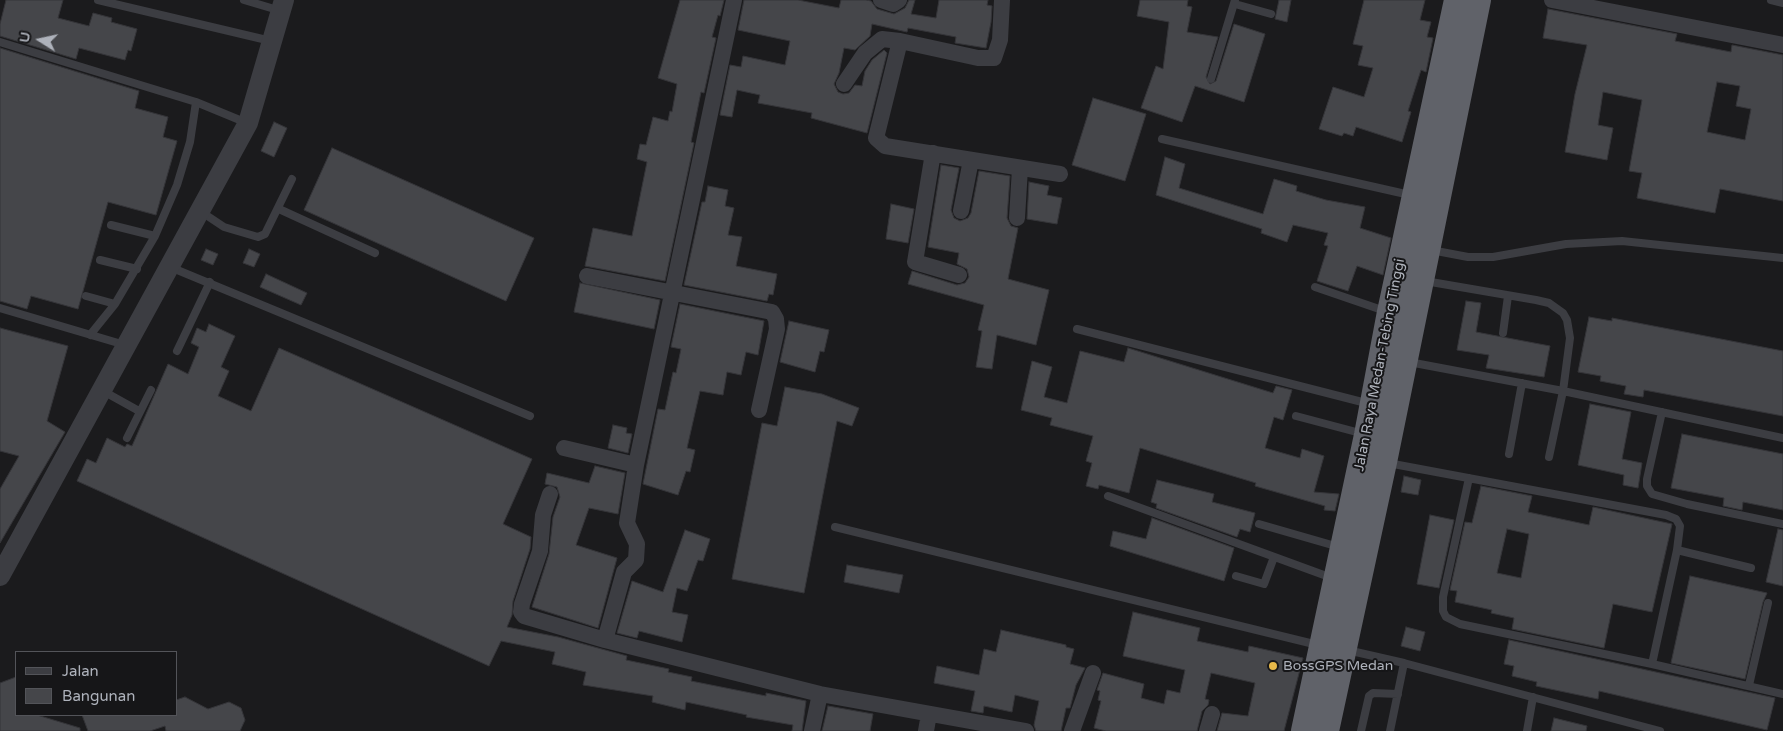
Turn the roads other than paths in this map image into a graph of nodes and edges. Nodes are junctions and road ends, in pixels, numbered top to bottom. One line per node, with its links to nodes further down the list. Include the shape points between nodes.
1 (98, 0): 17 (lane)
2 (244, 0): 13 (lane)
3 (734, 0): 47 (street)
4 (881, 0): 5 (street, via 893,4)
5 (899, 0)
6 (1002, 0): 15 (street, via 1000,40 994,58 978,58)
7 (1457, 0): 29 (highway, Jalan Raya Medan-Tebing Tinggi)
8 (1478, 0): 36 (highway, Jalan Raya Medan-Tebing Tinggi)
9 (1552, 0): 18 (street)
10 (1771, 0): 12 (lane)
11 (1235, 2): 14 (lane); 19 (lane)
12 (1783, 3)
13 (282, 5): 17 (street)
14 (1271, 14)
15 (900, 41): 20 (street, via 882,39 865,53); 24 (street, via 876,138 885,146)
16 (0, 42): 21 (lane)
17 (273, 42): 22 (street)
18 (1783, 45)
19 (1211, 79)
20 (844, 84)
21 (196, 102): 22 (lane); 35 (lane, via 190,142 177,185)
22 (248, 123): 31 (street)
23 (1162, 139): 29 (lane)
24 (932, 153): 25 (street); 43 (street, via 915,262)
25 (971, 160): 26 (street); 32 (street)
26 (1020, 168): 27 (street); 33 (street)
27 (1060, 174)
28 (292, 179): 30 (lane)
29 (1415, 196): 52 (highway, Jalan Raya Medan-Tebing Tinggi)
30 (280, 209): 31 (lane, via 265,234 258,237 224,227); 37 (lane)
31 (200, 212): 40 (street)
32 (961, 212)
33 (1017, 218)
34 (111, 225): 35 (lane)
35 (155, 236): 41 (lane)
36 (1426, 249): 38 (lane, via 1468,257 1493,257 1566,244 1622,241); 44 (highway, Jalan Raya Medan-Tebing Tinggi)
37 (375, 253)
38 (1783, 258)
39 (100, 260): 41 (lane)
40 (170, 267): 45 (lane); 56 (street)
41 (137, 269): 50 (lane)
42 (587, 276): 47 (street)
43 (959, 276)
44 (1420, 280): 49 (lane); 58 (highway, Jalan Raya Medan-Tebing Tinggi)
45 (210, 282): 57 (lane); 67 (lane)
46 (1315, 288): 52 (lane)
47 (672, 292): 64 (street, via 767,310 775,315 777,330); 76 (street)
48 (86, 296): 50 (lane)
49 (1508, 296): 54 (lane); 62 (lane, via 1549,303 1563,313 1570,338)
50 (115, 304): 55 (lane)
51 (0, 308): 55 (lane)
52 (1390, 312): 63 (highway, Jalan Raya Medan-Tebing Tinggi)
53 (1076, 329): 63 (lane)
54 (1503, 333)
55 (90, 335): 56 (lane)
56 (126, 345): 60 (street)
57 (177, 351)
58 (1405, 361): 59 (lane); 75 (highway, Jalan Raya Medan-Tebing Tinggi)
59 (1522, 383): 62 (lane); 73 (lane)
60 (102, 390): 65 (lane); 87 (street)
61 (152, 390): 65 (lane)
62 (1563, 390): 66 (lane); 74 (lane)
63 (1372, 404): 69 (highway, Jalan Raya Medan-Tebing Tinggi)
64 (759, 410)
65 (140, 411): 70 (lane)
66 (1662, 412): 71 (lane); 81 (lane, via 1647,480 1652,494)
67 (530, 416)
68 (1296, 416): 69 (lane)
69 (1367, 435): 83 (highway, Jalan Raya Medan-Tebing Tinggi)
70 (127, 438)
71 (1783, 438)
72 (564, 448): 76 (street)
73 (1509, 454)
74 (1549, 457)
75 (1384, 462): 77 (lane); 92 (highway, Jalan Raya Medan-Tebing Tinggi)
76 (636, 465): 91 (street, via 627,523 637,544 636,560 624,572)
77 (1469, 478): 84 (lane, via 1672,517 1680,526); 94 (lane, via 1443,597 1446,617 1460,624)
78 (550, 494): 91 (street, via 543,514 540,551 522,604 522,614)
79 (1108, 496): 85 (lane)
80 (1259, 524): 83 (lane)
81 (1783, 524)
82 (835, 527): 92 (lane)
83 (1343, 548): 89 (highway, Jalan Raya Medan-Tebing Tinggi)
84 (1677, 550): 86 (lane); 94 (lane)
85 (1274, 557): 88 (lane, via 1264,584); 89 (lane)
86 (1751, 568)
87 (0, 576)
88 (1236, 576)
89 (1336, 580): 92 (highway, Jalan Raya Medan-Tebing Tinggi)
90 (1768, 603): 96 (lane)
91 (605, 640): 97 (street)
92 (1333, 648): 93 (lane); 108 (highway, Jalan Raya Medan-Tebing Tinggi); 109 (highway, Jalan Raya Medan-Tebing Tinggi)
93 (1404, 663): 98 (lane); 100 (lane)
94 (1652, 664): 96 (lane)
95 (1093, 673): 106 (street)
96 (1749, 685): 99 (lane)
97 (820, 694): 101 (street); 103 (street)
98 (1398, 694): 110 (lane, via 1373,693 1369,696); 111 (lane)
99 (1783, 694)
100 (1533, 697): 112 (lane); 113 (lane)
101 (929, 714): 104 (street); 105 (street)
102 (1212, 714): 107 (street)
103 (812, 731)
104 (926, 731)
105 (1026, 731)
106 (1072, 731)
107 (1207, 731)
108 (1304, 731)
109 (1326, 731)
110 (1361, 731)
111 (1390, 731)
112 (1527, 731)
113 (1660, 731)

